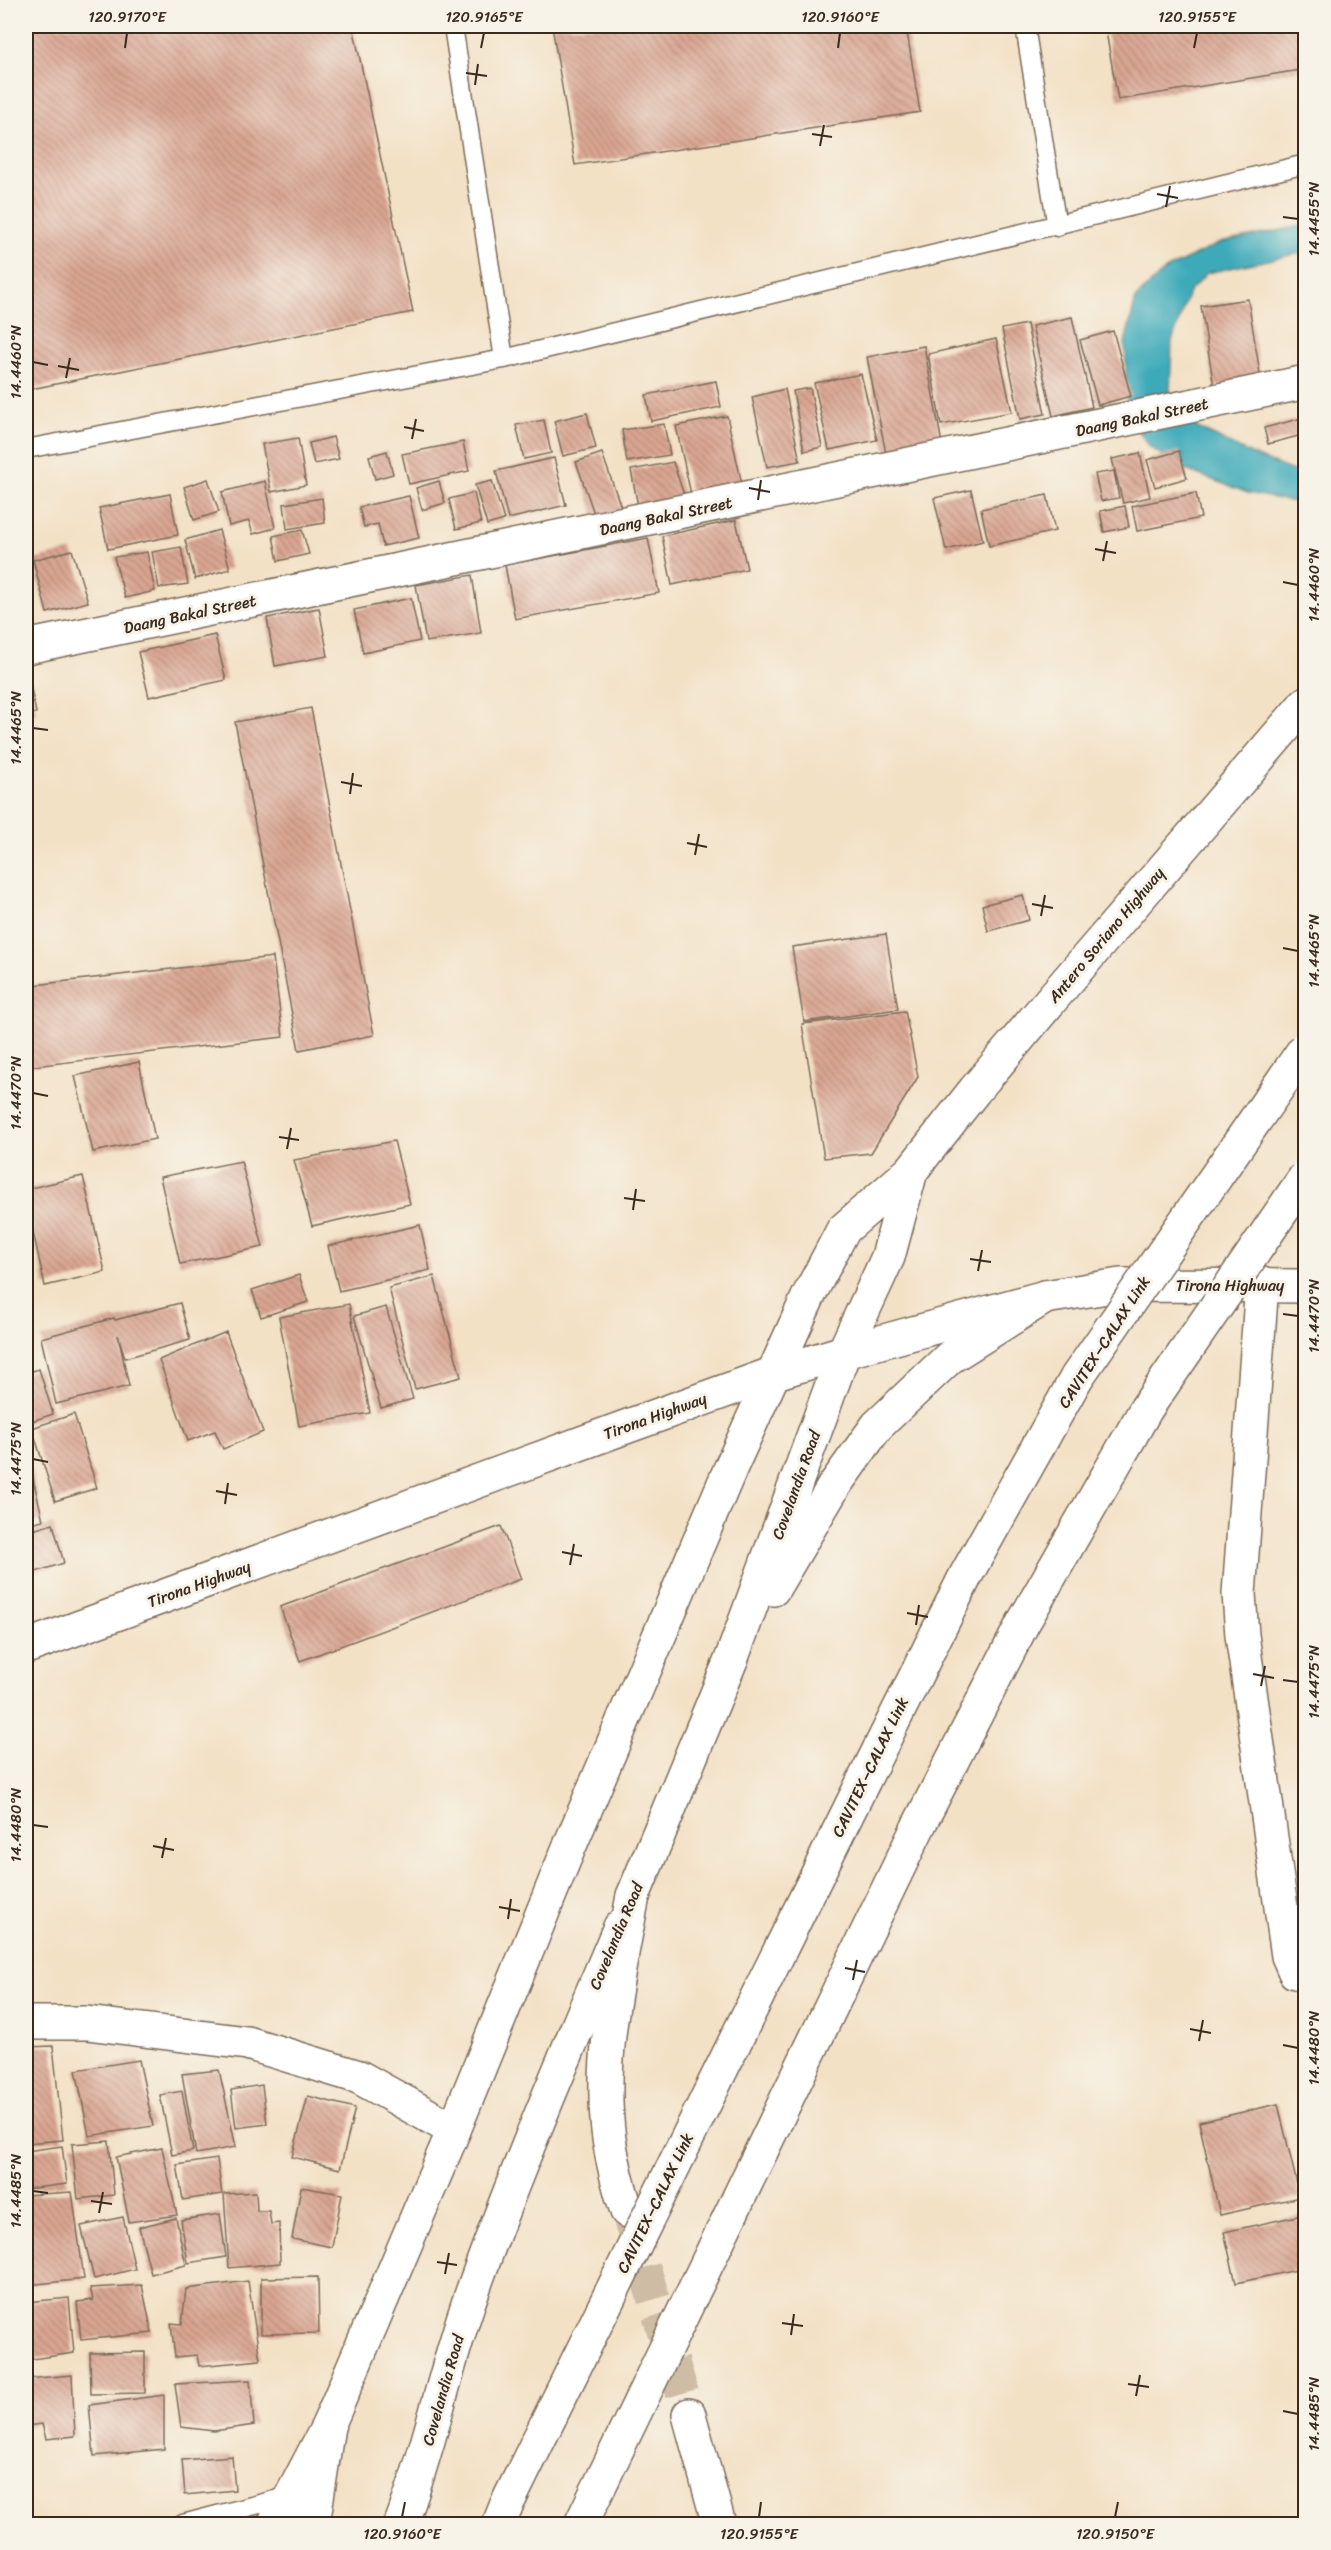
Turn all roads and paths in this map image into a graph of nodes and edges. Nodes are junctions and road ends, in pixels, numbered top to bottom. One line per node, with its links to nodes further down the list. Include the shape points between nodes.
1 (453, 26): 5 (lane)
2 (1025, 26): 4 (lane)
3 (1305, 164): 4 (lane)
4 (1057, 226): 5 (lane)
5 (504, 359): 7 (lane)
6 (1305, 382): 8 (main road, Daang Bakal Street)
7 (26, 449)
8 (26, 647)
9 (1305, 703): 11 (main road, Antero Soriano Highway, via 975,1090)
10 (1305, 1047): 28 (main road, CAVITEX–CALAX Link, bridge, via 1077,1377 966,1575)
11 (911, 1172): 16 (main road, Antero Soriano Highway, via 888,1257); 17 (main road, Antero Soriano Highway, via 843,1230)
12 (1305, 1176): 33 (main road, bridge, via 1146,1409 1023,1623 919,1825)
13 (1262, 1284): 14 (main road, Tirona Highway); 15 (main road, Tirona Highway, via 1120,1285); 21 (main road, via 1240,1605 1288,1956 1295,1972)
14 (1305, 1286)
15 (1045, 1298): 16 (main road, Tirona Highway); 19 (main road, via 950,1357 877,1426 834,1486)
16 (844, 1352): 17 (main road, Tirona Highway); 19 (main road, Covelandia Road)
17 (772, 1374): 18 (main road, Tirona Highway); 23 (main road, via 567,1850)
18 (26, 1647)
19 (731, 1660): 20 (main road, Covelandia Road)
20 (633, 1896): 24 (main road, via 611,2023 607,2088 609,2138); 32 (main road, Covelandia Road, via 473,2290)
21 (1305, 1973)
22 (26, 2023): 23 (main road, via 87,2023 247,2043 359,2077)
23 (454, 2130): 26 (main road)
24 (627, 2211)
25 (689, 2415): 34 (main road)
26 (328, 2426): 27 (main road); 31 (main road)
27 (292, 2495): 29 (lane); 30 (main road)
28 (503, 2514)
29 (183, 2524)
30 (273, 2524)
31 (313, 2524)
32 (401, 2524)
33 (581, 2524)
34 (719, 2524)

